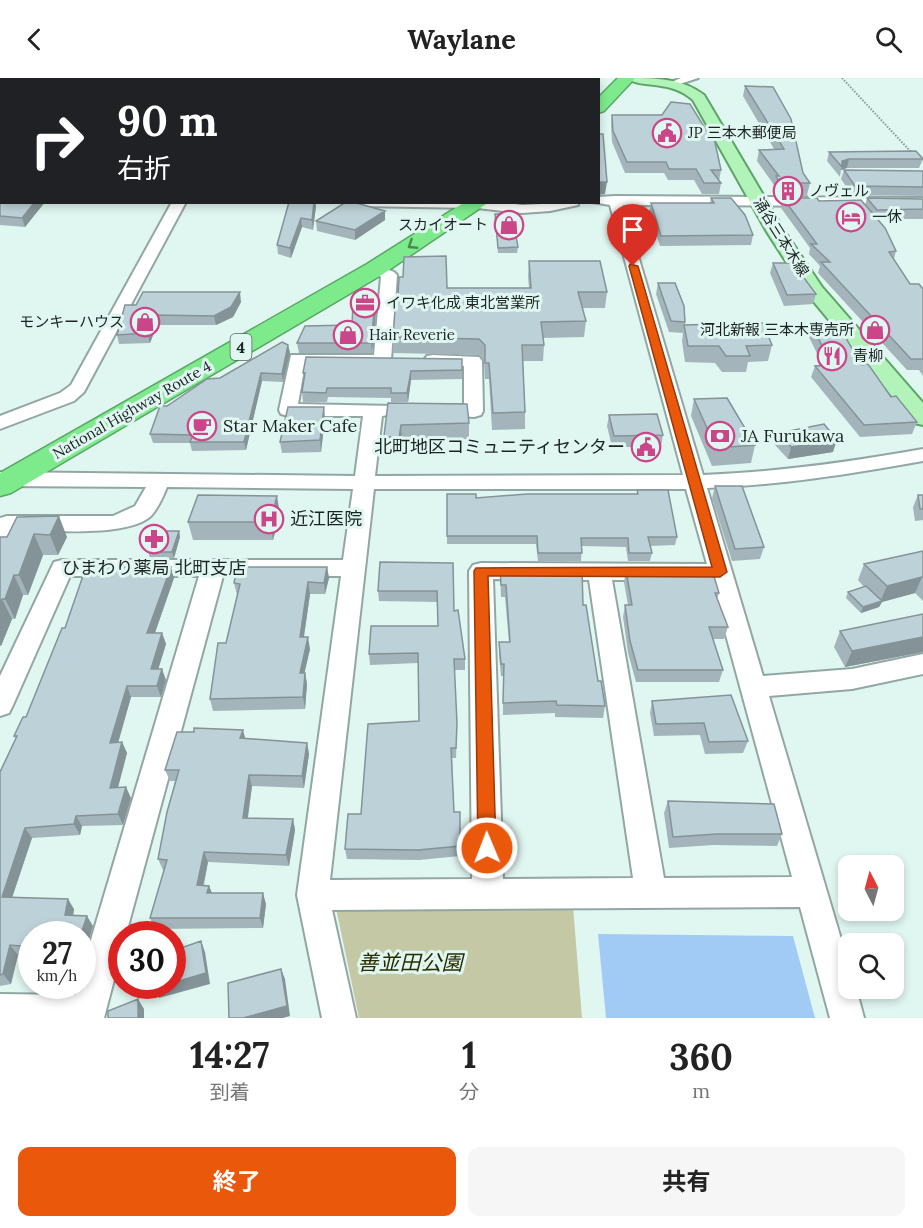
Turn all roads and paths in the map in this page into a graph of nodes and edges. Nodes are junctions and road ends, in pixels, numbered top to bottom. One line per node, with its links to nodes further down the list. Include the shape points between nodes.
1 (627, 78): 6 (highway)
2 (634, 78): 5 (main road, 涌谷三本木線)
3 (693, 78): 5 (street)
4 (842, 78): 7 (path)
5 (674, 83): 9 (main road, 涌谷三本木線, via 699,98)
6 (600, 106)
7 (915, 156)
8 (607, 201): 9 (street); 24 (street)
9 (759, 201): 10 (street); 19 (main road, 涌谷三本木線, via 815,291)
10 (923, 202)
11 (178, 204): 20 (street, via 78,388 67,397)
12 (443, 204): 22 (highway, National Highway Route 4 / 4)
13 (476, 204): 16 (highway, National Highway Route 4 / 4, one-way to 16)
14 (485, 204): 15 (street, via 522,209)
15 (564, 204)
16 (375, 270): 17 (street, via 390,275); 22 (highway, National Highway Route 4 / 4)
17 (382, 360): 18 (street, via 297,359 288,410); 18 (street, via 473,361 474,411)
18 (373, 410): 25 (street)
19 (923, 418)
20 (0, 423)
21 (923, 455): 24 (street, via 833,471)
22 (3, 477): 23 (street)
23 (158, 482): 25 (street); 26 (street, via 151,504 126,520 7,523)
24 (695, 482): 25 (street); 30 (street)
25 (364, 483): 27 (street)
26 (0, 534)
27 (355, 568): 28 (street); 37 (street)
28 (213, 569): 33 (street, via 62,568); 39 (street)
29 (599, 572): 30 (street); 35 (street); 36 (street, via 481,571)
30 (720, 572): 32 (street)
31 (923, 664): 32 (street, via 852,679)
32 (753, 687): 34 (street)
33 (0, 705)
34 (811, 892): 35 (street); 41 (street)
35 (651, 893): 36 (street)
36 (488, 894): 37 (street)
37 (313, 895): 40 (street)
38 (0, 1011): 39 (street)
39 (87, 1015)
40 (339, 1018)
41 (847, 1018)

